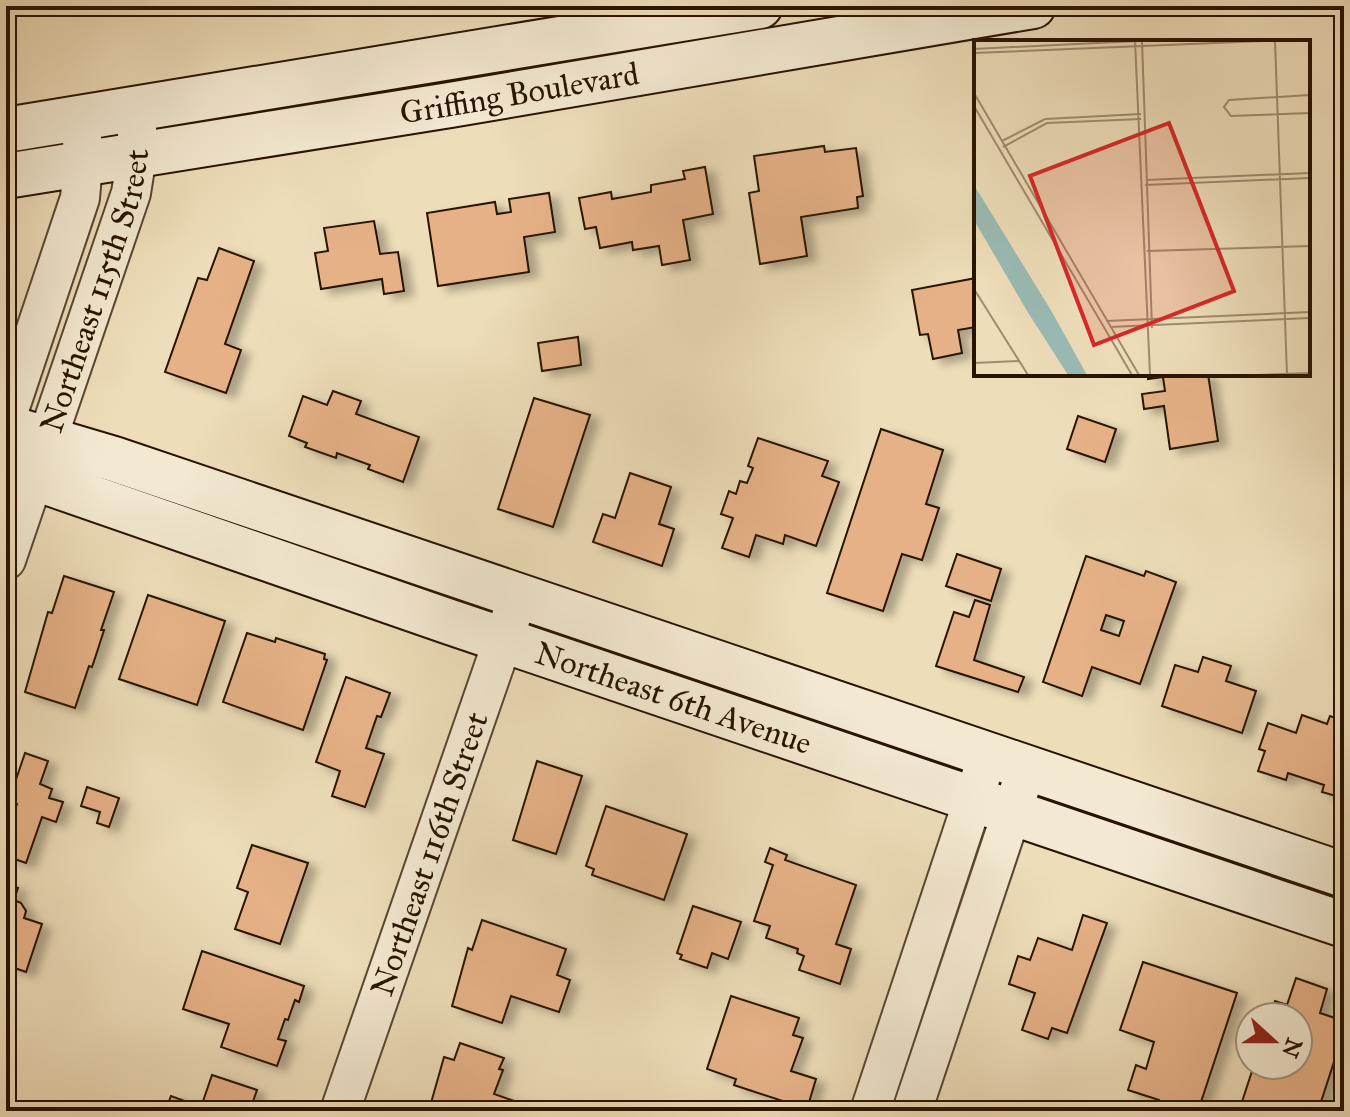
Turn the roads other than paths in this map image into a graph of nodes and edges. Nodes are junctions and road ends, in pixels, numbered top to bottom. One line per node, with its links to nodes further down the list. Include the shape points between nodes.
1 (760, 6): 3 (main road, Griffing Boulevard)
2 (1033, 6): 6 (main road, Griffing Boulevard)
3 (138, 110): 4 (main road, Griffing Boulevard); 6 (street, Northeast 115th Street)
4 (81, 118): 5 (main road, Griffing Boulevard); 7 (street, Northeast 115th Street)
5 (6, 130)
6 (137, 155): 7 (main road, Griffing Boulevard); 11 (street, Northeast 115th Street, via 131,193)
7 (83, 163): 8 (main road, Griffing Boulevard); 9 (street, Northeast 115th Street, via 80,198)
8 (6, 176)
9 (6, 419)
10 (6, 427): 11 (main road, Northeast 6th Avenue)
11 (49, 438): 12 (street, Northeast 115th Street); 14 (main road, Northeast 6th Avenue)
12 (20, 474): 13 (street, Northeast 115th Street); 15 (main road, Northeast 6th Avenue)
13 (6, 560)
14 (518, 597): 15 (street, Northeast 116th Street); 16 (main road, Northeast 6th Avenue)
15 (503, 640): 17 (main road, Northeast 6th Avenue); 20 (street, Northeast 116th Street)
16 (1008, 761): 17 (street); 18 (main road, Northeast 6th Avenue)
17 (992, 805): 19 (main road, Northeast 6th Avenue); 21 (street); 22 (street)
18 (1344, 875)
19 (1344, 925)
20 (340, 1111)
21 (870, 1111)
22 (912, 1111)

